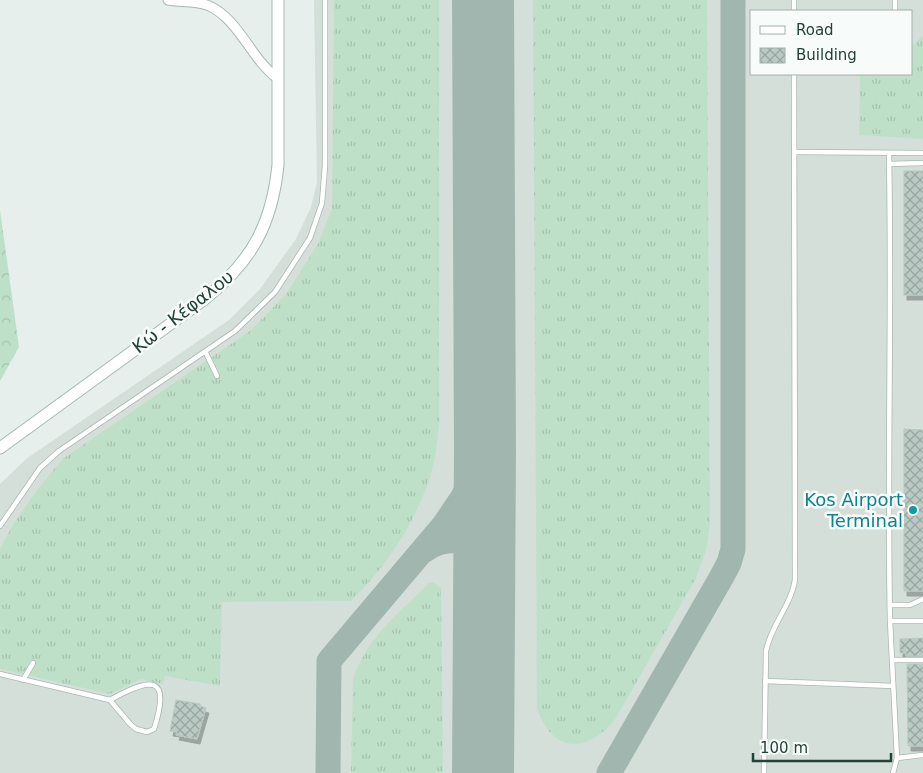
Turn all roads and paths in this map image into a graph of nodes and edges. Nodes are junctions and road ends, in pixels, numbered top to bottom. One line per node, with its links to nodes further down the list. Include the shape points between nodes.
1 (168, 0): 5 (street, via 205,4 218,11 264,68)
2 (278, 0): 5 (main road, Κώ - Κέφαλου)
3 (325, 0): 11 (lane, via 325,166 317,220 310,238 275,292 235,331)
4 (794, 75): 6 (lane)
5 (277, 78): 13 (main road, Κώ - Κέφαλου, via 276,187 259,238 239,268 206,298)
6 (794, 152): 8 (lane); 24 (lane, via 795,578 768,642)
7 (923, 153): 8 (lane)
8 (889, 154): 10 (lane)
9 (923, 163): 10 (lane)
10 (889, 164): 16 (lane)
11 (206, 353): 12 (lane); 14 (lane, via 59,451 40,468)
12 (217, 376)
13 (0, 448)
14 (0, 526)
15 (923, 599): 16 (lane, via 910,605)
16 (890, 605): 17 (lane)
17 (890, 621): 18 (lane); 19 (lane)
18 (923, 621)
19 (893, 660): 20 (lane); 25 (lane)
20 (923, 660)
21 (33, 664): 23 (lane)
22 (0, 674): 23 (lane)
23 (23, 680): 26 (lane)
24 (765, 681): 25 (lane); 29 (lane)
25 (893, 686): 28 (lane)
26 (110, 700): 26 (lane, via 136,729 147,732 154,728 160,696 154,685 142,684)
27 (923, 755): 28 (lane)
28 (897, 758): 30 (lane)
29 (764, 773)
30 (893, 773)

